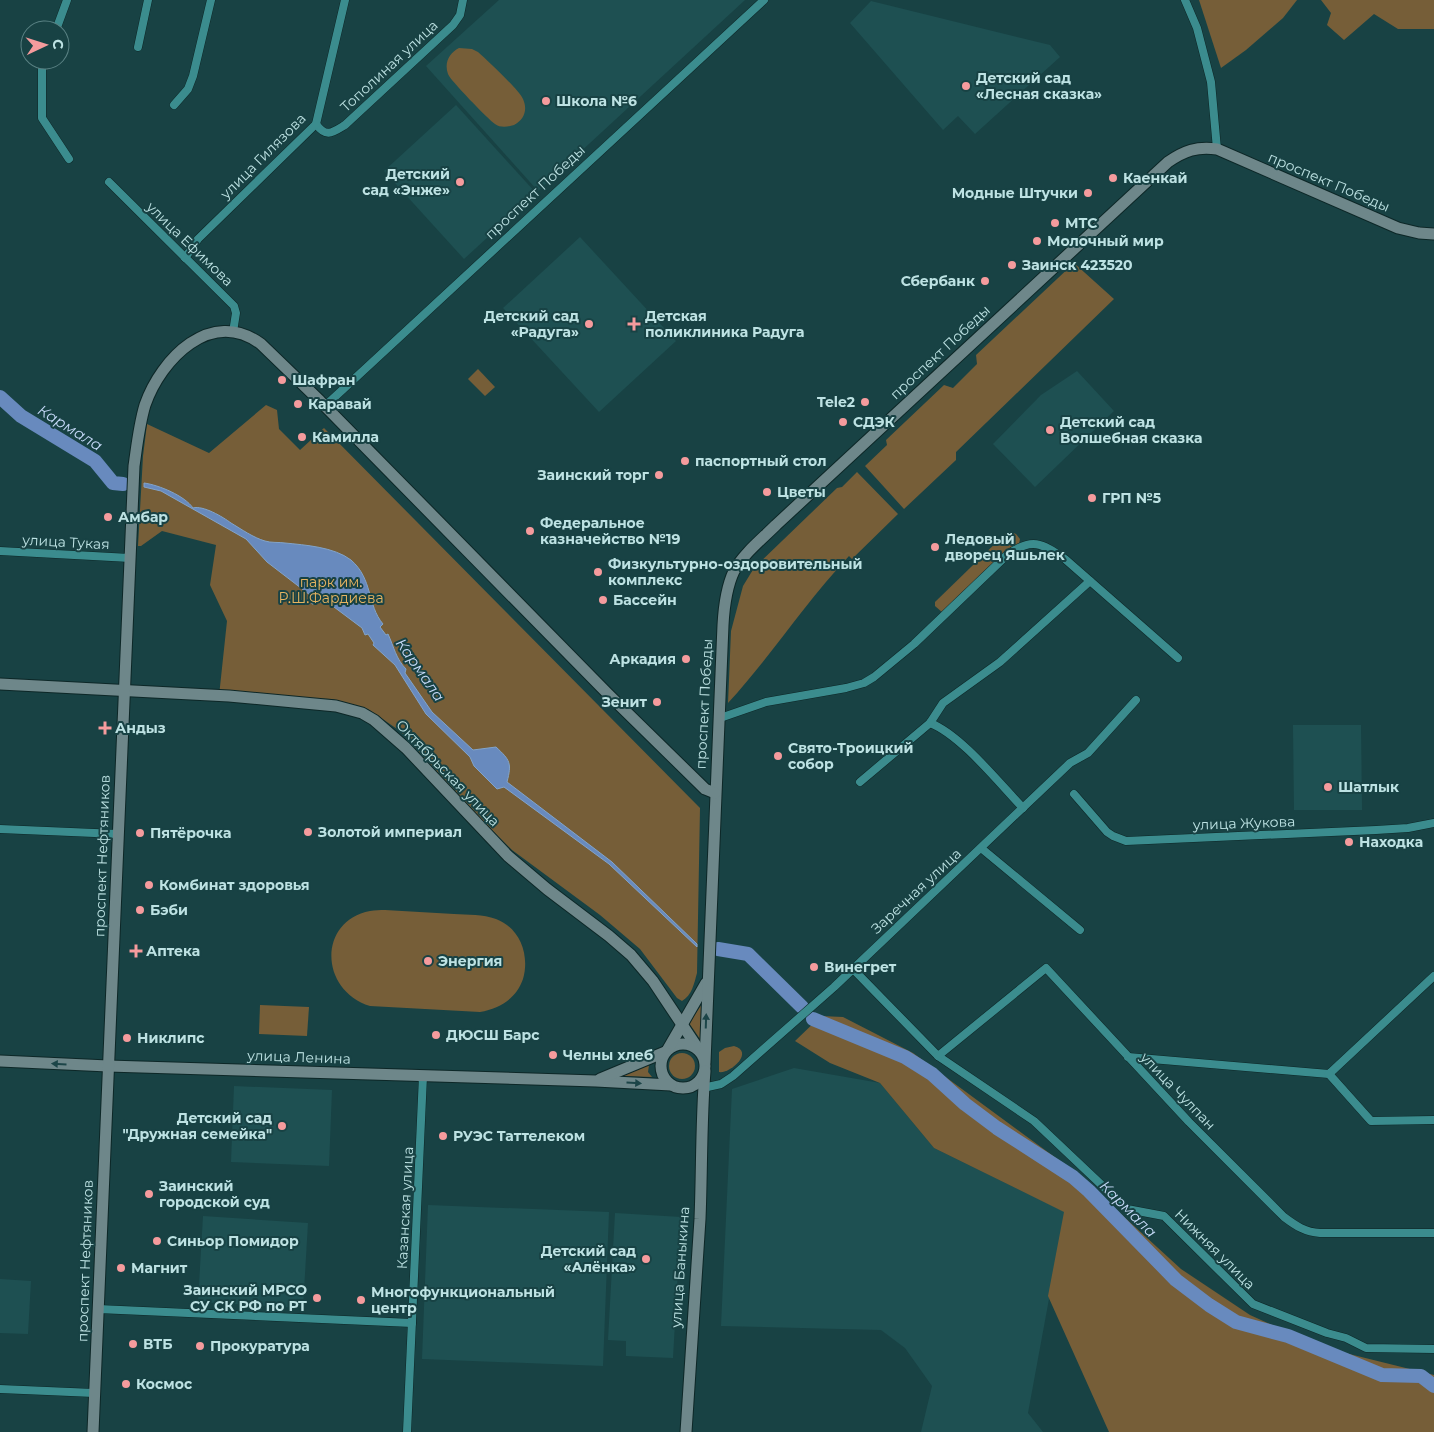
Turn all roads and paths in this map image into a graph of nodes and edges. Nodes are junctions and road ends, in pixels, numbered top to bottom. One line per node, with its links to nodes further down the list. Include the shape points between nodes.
1 (67, 0): 8 (street)
2 (148, 0): 9 (street)
3 (211, 0): 11 (street, via 193,76 188,89)
4 (345, 0): 12 (street, улица Гилязова)
5 (463, 0): 12 (street, Тополиная улица, via 460,15 453,25 345,125 326,133)
6 (764, 0): 19 (street, проспект Победы)
7 (1185, 0): 13 (street, via 1197,28 1211,82)
8 (60, 20)
9 (138, 46)
10 (43, 70): 14 (street, via 42,118)
11 (174, 104)
12 (316, 124): 17 (street, улица Гилязова, via 198,239)
13 (1217, 150): 16 (main road, проспект Победы, via 1398,228); 27 (main road, проспект Победы, via 1192,149 1168,162 776,524 740,562 728,586 725,604)
14 (70, 159)
15 (109, 182): 17 (street, улица Ефимова)
16 (1434, 234)
17 (185, 258): 18 (street, улица Ефимова, via 234,306)
18 (233, 332): 19 (main road, via 261,344); 21 (main road, проспект Нефтяников, via 206,335 182,350 155,383 145,406 134,466)
19 (326, 406): 30 (main road, via 615,701 705,789)
20 (0, 551): 21 (street, улица Тукая)
21 (130, 558): 25 (main road, проспект Нефтяников)
22 (1090, 581): 23 (street); 27 (street, via 1041,544 1022,545 1007,555 914,644 864,683 766,702); 28 (street, via 1000,662 943,703)
23 (1178, 658)
24 (0, 684): 25 (main road, Октябрьская улица)
25 (124, 691): 35 (main road, проспект Нефтяников); 41 (main road, Октябрьская улица, via 336,706 374,720 406,748 508,856 630,955 653,981)
26 (1136, 700): 32 (street, Заречная улица, via 1088,753 1070,763)
27 (718, 717): 30 (main road, проспект Победы)
28 (930, 722): 29 (street); 32 (street, via 960,743)
29 (860, 782)
30 (715, 793): 40 (main road, проспект Победы)
31 (1074, 794): 33 (street, улица Жукова, via 1107,832 1126,841 1376,830)
32 (1023, 808): 36 (street, Заречная улица)
33 (1434, 823)
34 (0, 829): 35 (street)
35 (118, 834): 47 (main road, проспект Нефтяников)
36 (981, 848): 37 (street); 38 (street, Заречная улица)
37 (1080, 930)
38 (852, 968): 44 (street, Нижняя улица); 54 (street, Заречная улица, via 733,1076 721,1084)
39 (1434, 976): 49 (street)
40 (708, 979): 41 (main road); 48 (main road, проспект Победы, one-way to 40)
41 (683, 1025): 42 (main road); 43 (main road, Октябрьская улица)
42 (667, 1050): 43 (main road, via 681,1043); 51 (main road); 52 (main road, via 661,1060 661,1070)
43 (699, 1050): 48 (main road)
44 (938, 1056): 45 (street, улица Чулпан, via 1046,968); 60 (street, Нижняя улица, via 1034,1122 1127,1209 1164,1216 1253,1304 1366,1348)
45 (1128, 1056): 49 (street); 57 (street, улица Чулпан, via 1294,1225 1320,1233)
46 (0, 1061): 47 (main road, улица Ленина, one-way to 46)
47 (108, 1066): 50 (main road, улица Ленина); 58 (main road, проспект Нефтяников)
48 (705, 1067): 53 (main road, via 698,1083); 54 (main road, проспект Победы)
49 (1329, 1074): 56 (street, via 1371,1121)
50 (423, 1076): 51 (main road, улица Ленина); 59 (street, Казанская улица)
51 (596, 1081): 52 (main road, улица Ленина, one-way to 52)
52 (671, 1085): 53 (main road)
53 (689, 1088): 55 (main road)
54 (704, 1088): 55 (main road, улица Баныкина)
55 (702, 1105): 65 (main road, улица Баныкина, via 700,1218)
56 (1434, 1120)
57 (1434, 1233)
58 (98, 1309): 59 (street); 62 (main road, проспект Нефтяников)
59 (412, 1323): 64 (street, Казанская улица)
60 (1434, 1350)
61 (0, 1389): 62 (street)
62 (94, 1393): 63 (main road, проспект Нефтяников)
63 (93, 1432)
64 (407, 1432)
65 (686, 1432)

